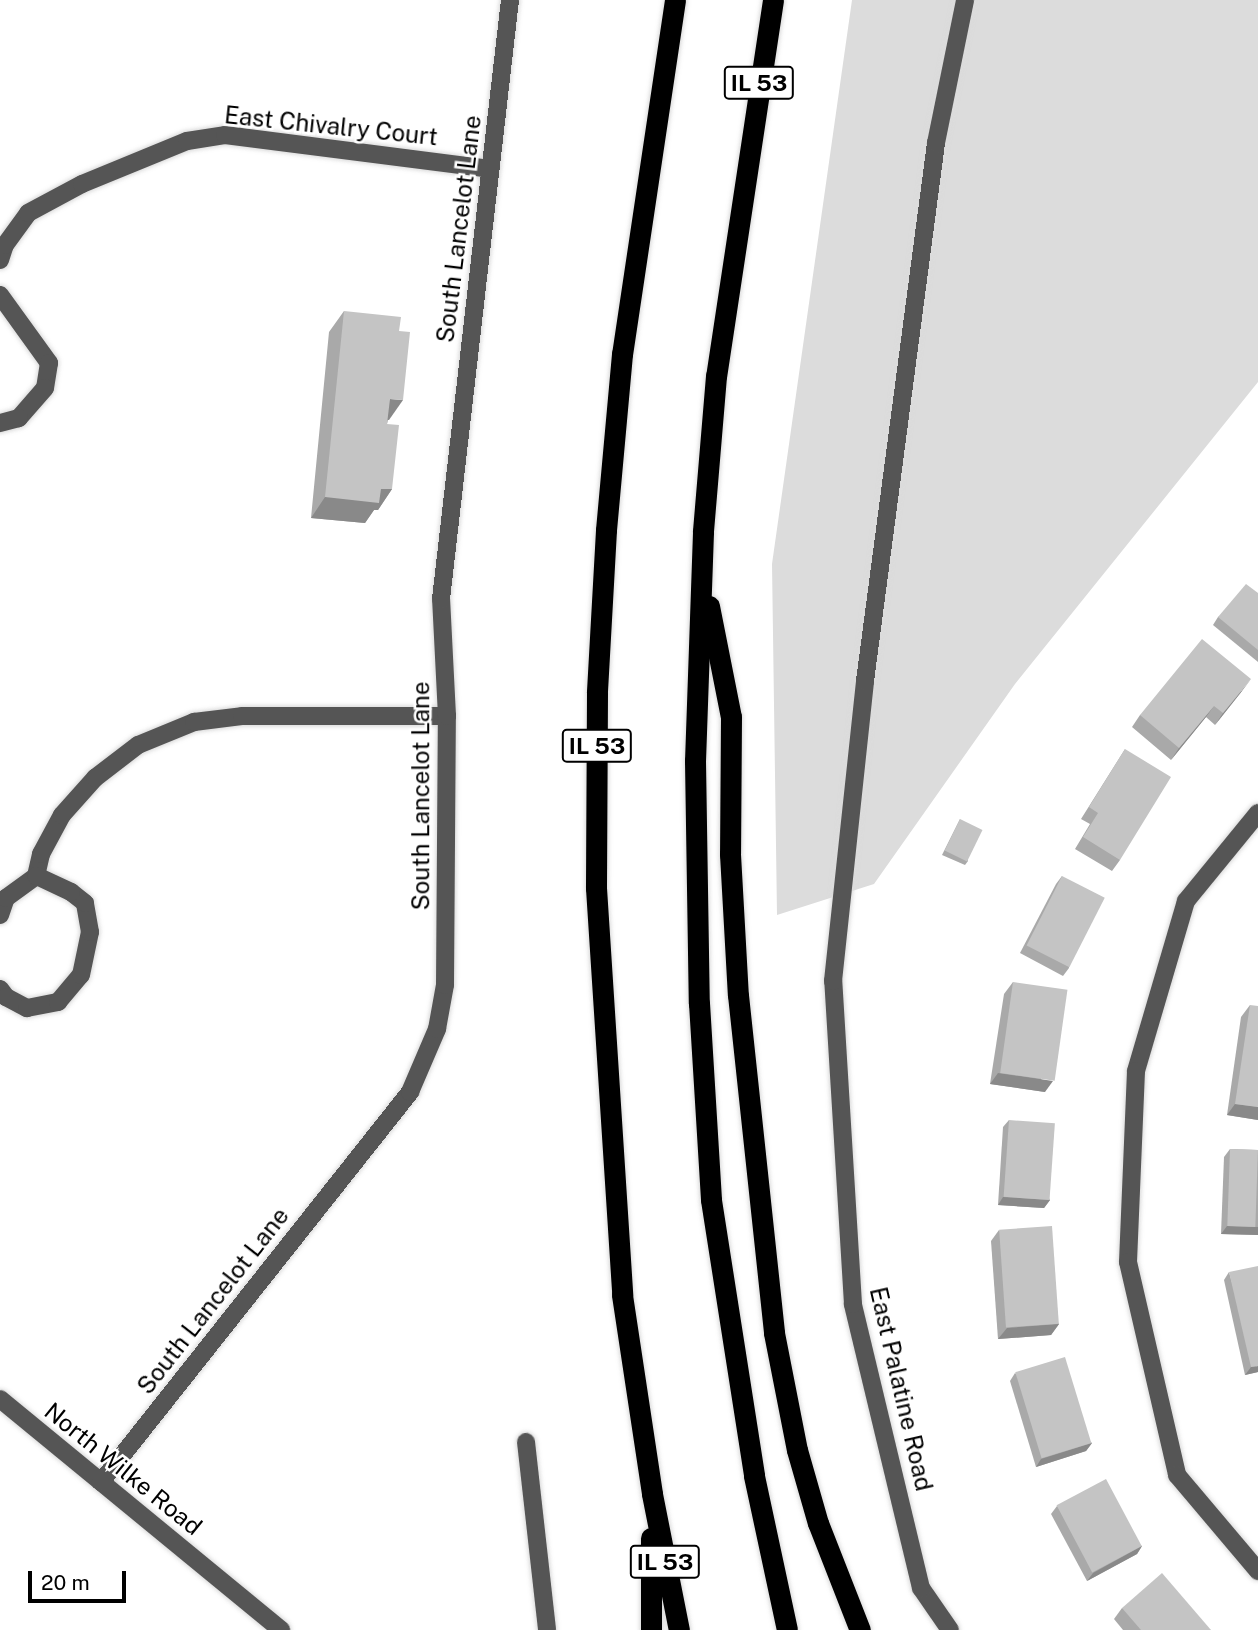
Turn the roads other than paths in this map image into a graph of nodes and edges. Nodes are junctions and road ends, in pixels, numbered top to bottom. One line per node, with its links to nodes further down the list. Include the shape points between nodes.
1 (510, 0): 5 (street, South Lancelot Lane)
2 (675, 0): 18 (highway, IL 53, via 622,354 597,693 596,888 606,1063 622,1295)
3 (773, 0): 9 (highway, IL 53, via 716,376)
4 (965, 0): 26 (street, East Palatine Road, via 936,143 865,681 833,981 853,1304 921,1588)
5 (490, 169): 6 (street, East Chivalry Court, via 225,135 187,141 82,184 28,212); 10 (street, South Lancelot Lane, via 442,599)
6 (0, 260)
7 (0, 295): 8 (street, via 50,363 45,388 19,418)
8 (0, 423)
9 (701, 570): 24 (highway, IL 53, via 695,775 699,1003 711,1200 754,1476); 25 (highway, via 730,717 730,853 738,995 774,1333 807,1487)
10 (447, 716): 12 (street, via 242,716 194,722 138,745 95,778 62,815 41,854); 17 (street, South Lancelot Lane, via 445,985 438,1029 410,1091)
11 (1258, 813): 19 (street, via 1186,901 1136,1072 1128,1262 1177,1475)
12 (36, 876): 13 (street, via 6,898); 14 (street, via 86,903 90,932 81,975 58,1002 27,1008)
13 (0, 915)
14 (0, 989)
15 (0, 1399): 17 (street, North Wilke Road)
16 (526, 1442): 21 (street)
17 (101, 1482): 20 (street, North Wilke Road)
18 (652, 1494): 22 (highway); 23 (highway, IL 53)
19 (1258, 1571)
20 (281, 1630)
21 (547, 1630)
22 (651, 1630)
23 (679, 1630)
24 (787, 1630)
25 (860, 1630)
26 (950, 1630)

